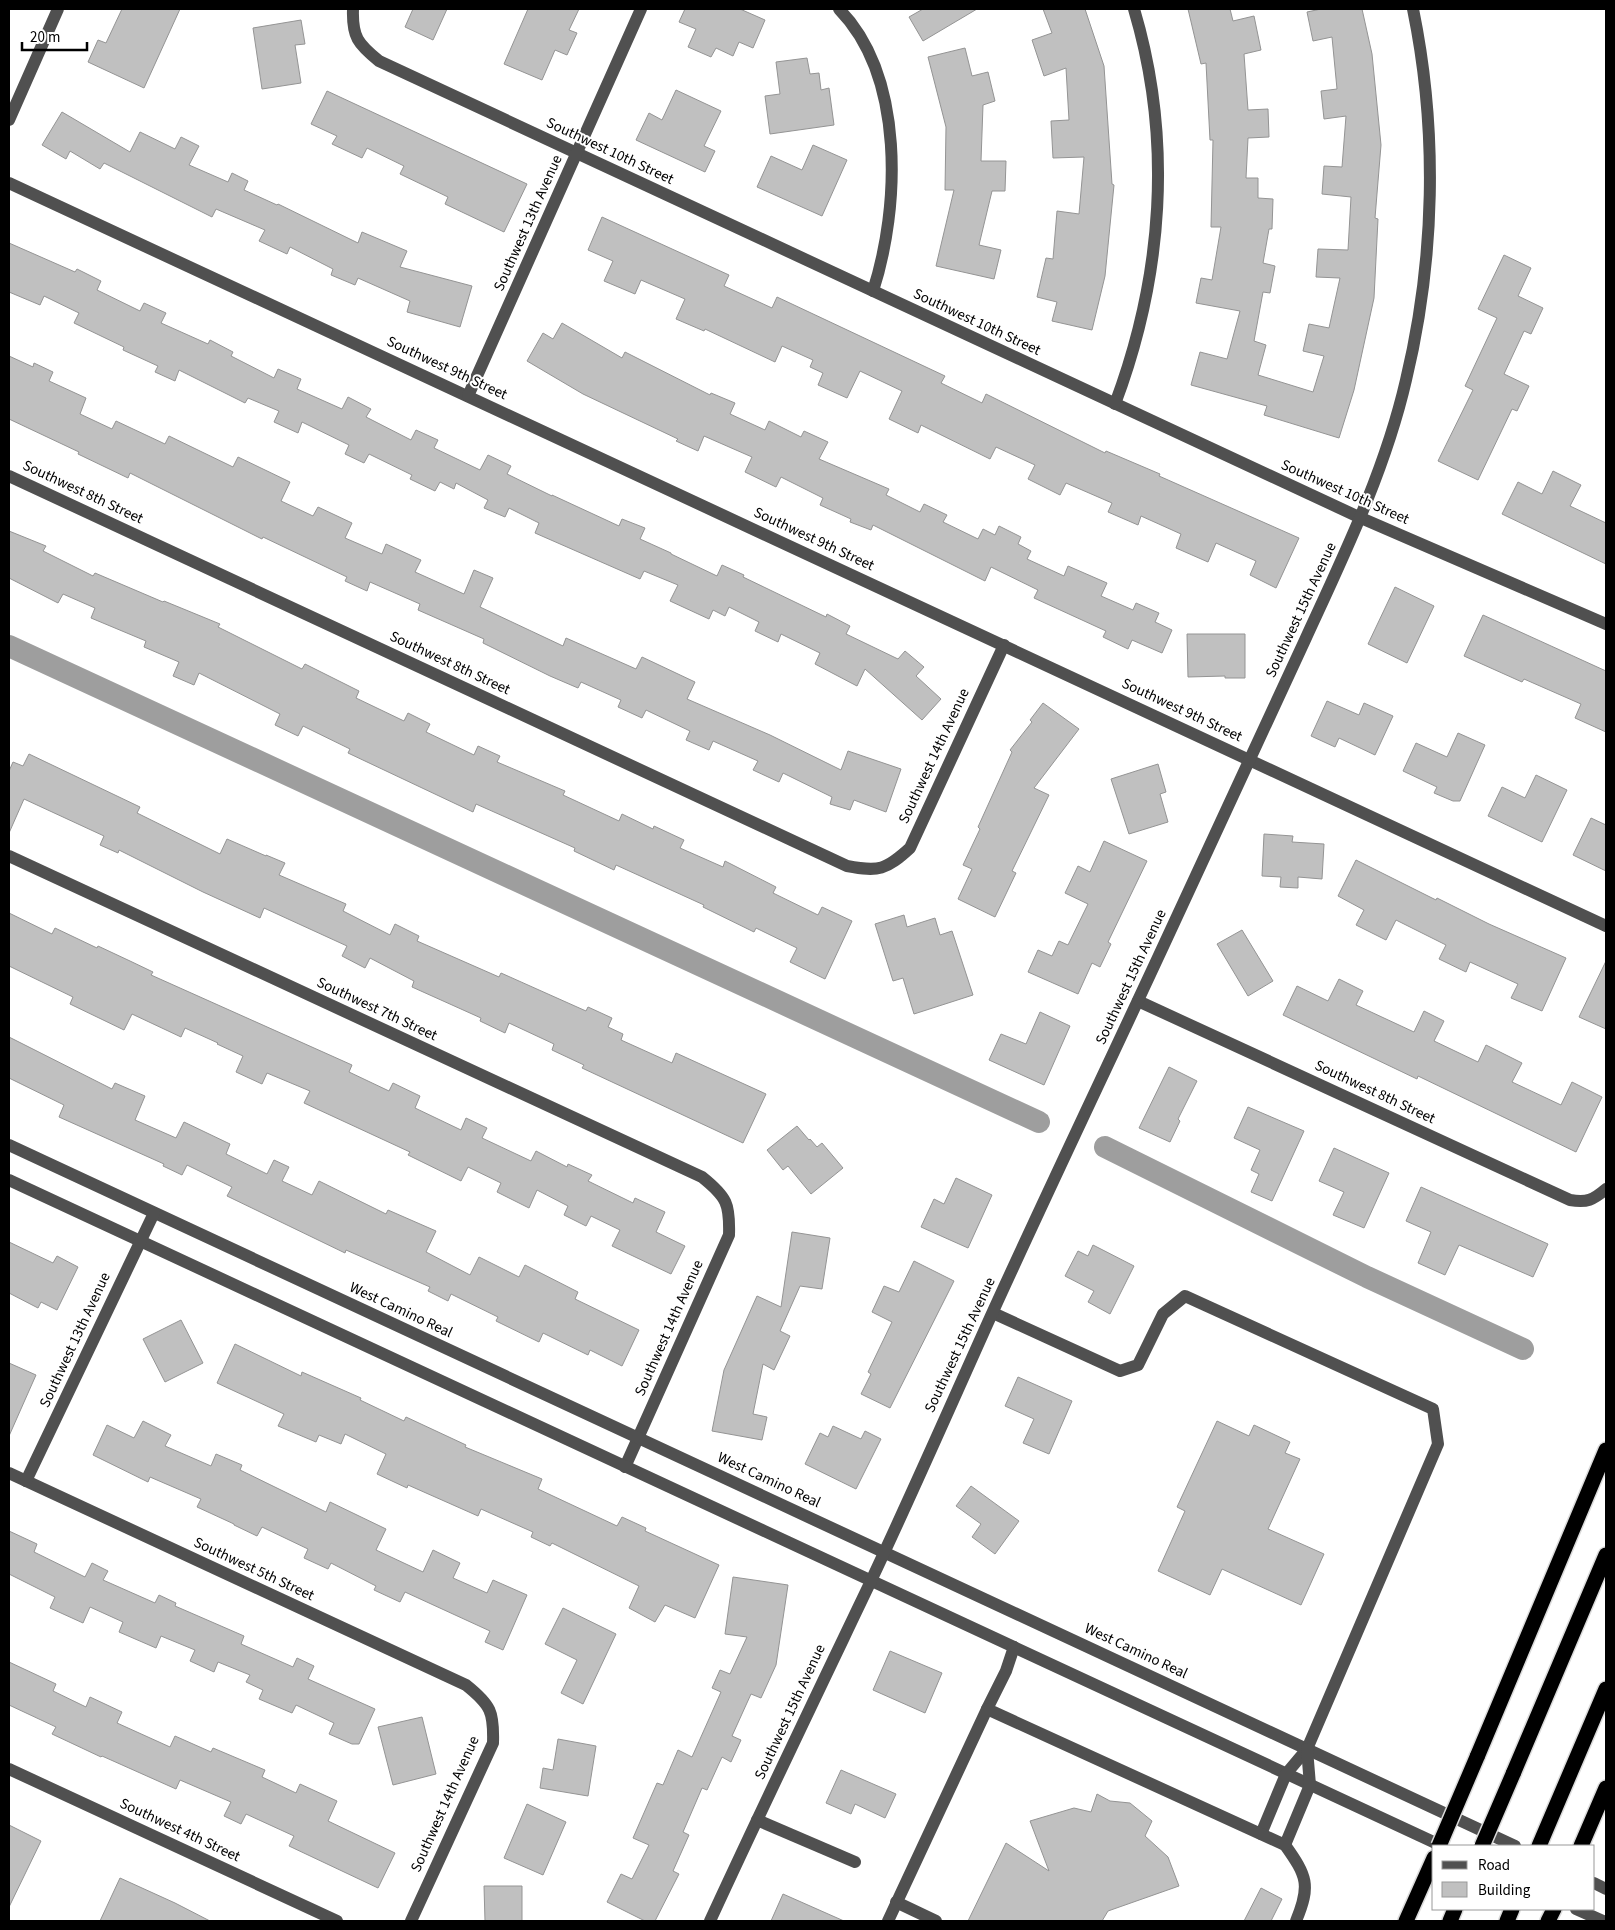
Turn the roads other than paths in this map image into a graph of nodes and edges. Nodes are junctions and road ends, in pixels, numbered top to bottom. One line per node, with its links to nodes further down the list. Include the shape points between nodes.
1 (58, 9): 7 (street)
2 (353, 9): 8 (street, Southwest 10th Street, via 352,26 361,47 379,61)
3 (641, 9): 8 (street, Southwest 13th Avenue)
4 (839, 9): 10 (street, via 865,43 885,106 892,148 888,231)
5 (1134, 9): 12 (street, via 1154,98 1158,201 1153,263 1141,324)
6 (1413, 9): 14 (street, Southwest 15th Avenue, via 1428,111 1430,185 1426,260 1406,384 1385,456)
7 (9, 120)
8 (577, 153): 10 (street, Southwest 10th Street); 11 (street, Southwest 13th Avenue)
9 (9, 183): 11 (street, Southwest 9th Street)
10 (873, 291): 12 (street, Southwest 10th Street)
11 (468, 396): 16 (street, Southwest 9th Street)
12 (1115, 404): 14 (street, Southwest 10th Street)
13 (9, 476): 19 (street, Southwest 8th Street, via 847,866 870,871)
14 (1361, 518): 15 (street, Southwest 10th Street); 17 (street, Southwest 15th Avenue)
15 (1606, 624)
16 (1004, 646): 17 (street, Southwest 9th Street); 19 (street, Southwest 14th Avenue, via 910,848 892,864)
17 (1250, 760): 20 (street, Southwest 9th Street); 21 (street, Southwest 15th Avenue)
18 (9, 856): 25 (street, Southwest 7th Street, via 702,1178 720,1191)
19 (880, 868)
20 (1606, 926)
21 (1138, 1001): 24 (street, Southwest 8th Street, via 1570,1200 1585,1202); 28 (street, Southwest 15th Avenue)
22 (9, 1145): 26 (street, West Camino Real)
23 (9, 1180): 27 (street)
24 (1603, 1192)
25 (724, 1201): 29 (street, Southwest 14th Avenue, via 730,1212 729,1235)
26 (154, 1213): 27 (street, Southwest 13th Avenue); 29 (street, West Camino Real)
27 (140, 1241): 31 (street); 33 (street, Southwest 13th Avenue)
28 (992, 1312): 34 (street, Southwest 15th Avenue); 41 (street, via 1120,1371 1138,1365 1163,1314 1185,1296 1433,1409 1438,1444)
29 (638, 1437): 31 (street, Southwest 14th Avenue); 34 (street, West Camino Real)
30 (1606, 1450): 50 (highway, bridge)
31 (625, 1467): 36 (street)
32 (9, 1473): 33 (street, Southwest 5th Street)
33 (26, 1481): 39 (street, Southwest 5th Street, via 466,1685)
34 (884, 1552): 36 (street, Southwest 15th Avenue); 41 (street, West Camino Real)
35 (1606, 1555): 51 (highway, bridge)
36 (871, 1581): 37 (street); 46 (street, Southwest 15th Avenue)
37 (1014, 1647): 40 (street); 43 (street)
38 (1606, 1689): 53 (highway)
39 (483, 1699): 60 (street, Southwest 14th Avenue, via 494,1720 493,1744)
40 (987, 1709): 47 (street); 57 (street)
41 (1307, 1749): 43 (street); 44 (street); 52 (street, West Camino Real)
42 (9, 1769): 59 (street, Southwest 4th Street)
43 (1286, 1774): 44 (street); 47 (street)
44 (1310, 1785): 48 (street); 49 (street)
45 (1606, 1788): 54 (highway)
46 (757, 1820): 55 (street); 61 (street, Southwest 15th Avenue)
47 (1261, 1834): 48 (street)
48 (1284, 1845): 64 (street, via 1300,1866 1306,1885)
49 (1438, 1845)
50 (1440, 1845)
51 (1482, 1845)
52 (1513, 1845)
53 (1539, 1845)
54 (1581, 1845)
55 (855, 1862)
56 (1432, 1863): 65 (highway)
57 (896, 1902): 62 (street); 63 (street)
58 (1578, 1910): 66 (street)
59 (337, 1921)
60 (411, 1921)
61 (710, 1921)
62 (888, 1921)
63 (936, 1921)
64 (1296, 1921)
65 (1406, 1921)
66 (1603, 1921)

